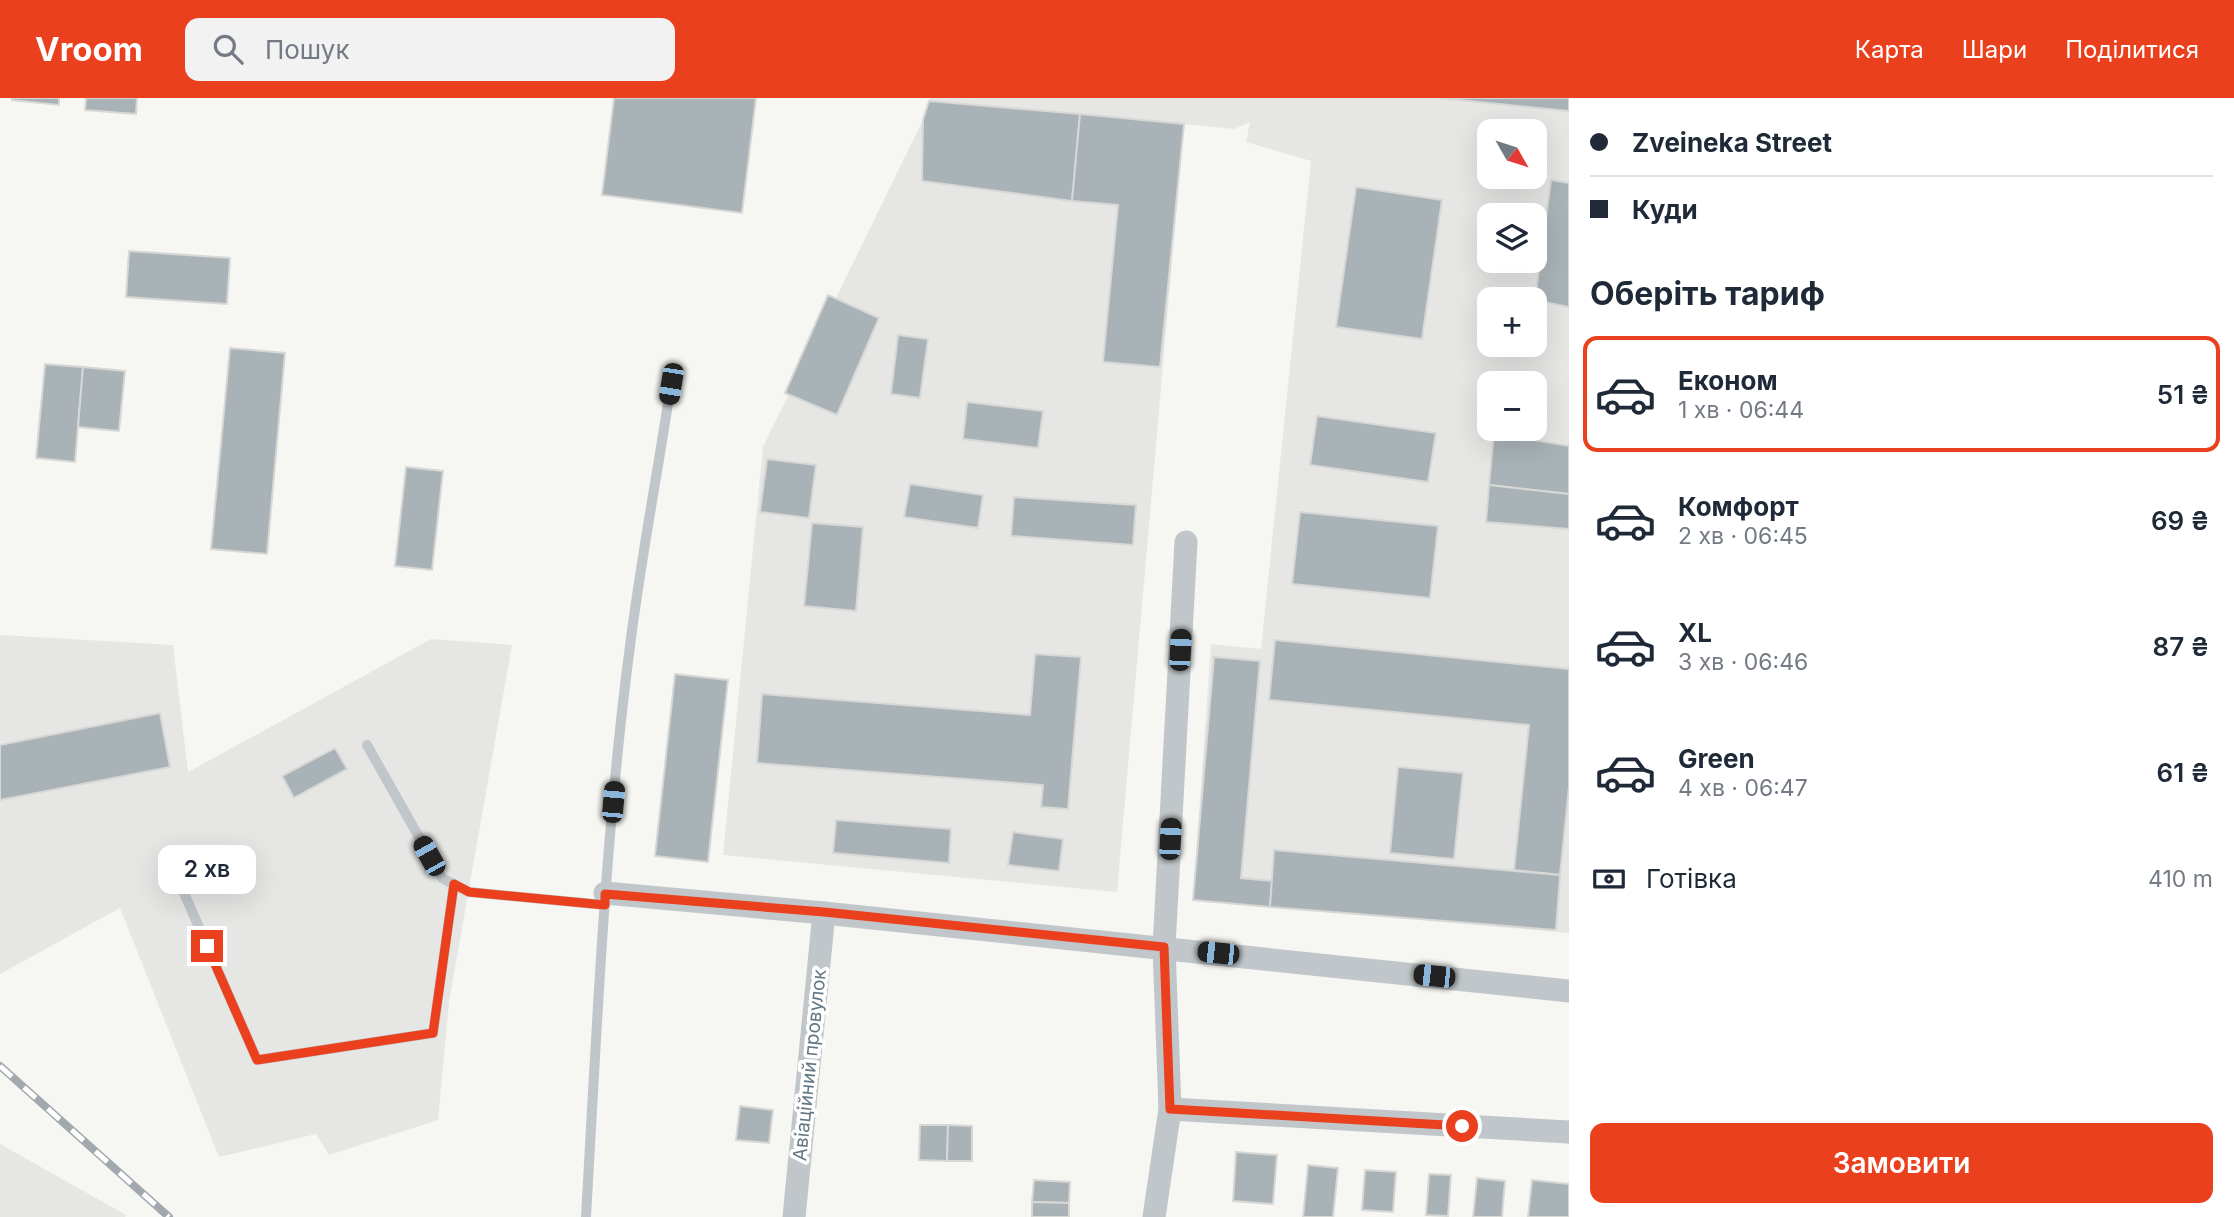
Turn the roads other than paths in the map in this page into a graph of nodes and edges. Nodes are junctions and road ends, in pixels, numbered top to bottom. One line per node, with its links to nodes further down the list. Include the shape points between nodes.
1 (671, 384): 6 (lane, via 630,645)
2 (1186, 541): 8 (street)
3 (367, 744): 5 (lane, via 442,878)
4 (167, 854): 5 (lane, via 257,1060 433,1033)
5 (454, 884): 6 (lane, via 469,892)
6 (605, 899): 7 (street); 12 (lane)
7 (824, 912): 8 (street); 13 (street, Авіаційний провулок)
8 (1164, 947): 9 (street); 10 (street)
9 (1569, 991)
10 (1170, 1109): 11 (street); 14 (street)
11 (1569, 1132)
12 (586, 1217)
13 (794, 1217)
14 (1154, 1217)

